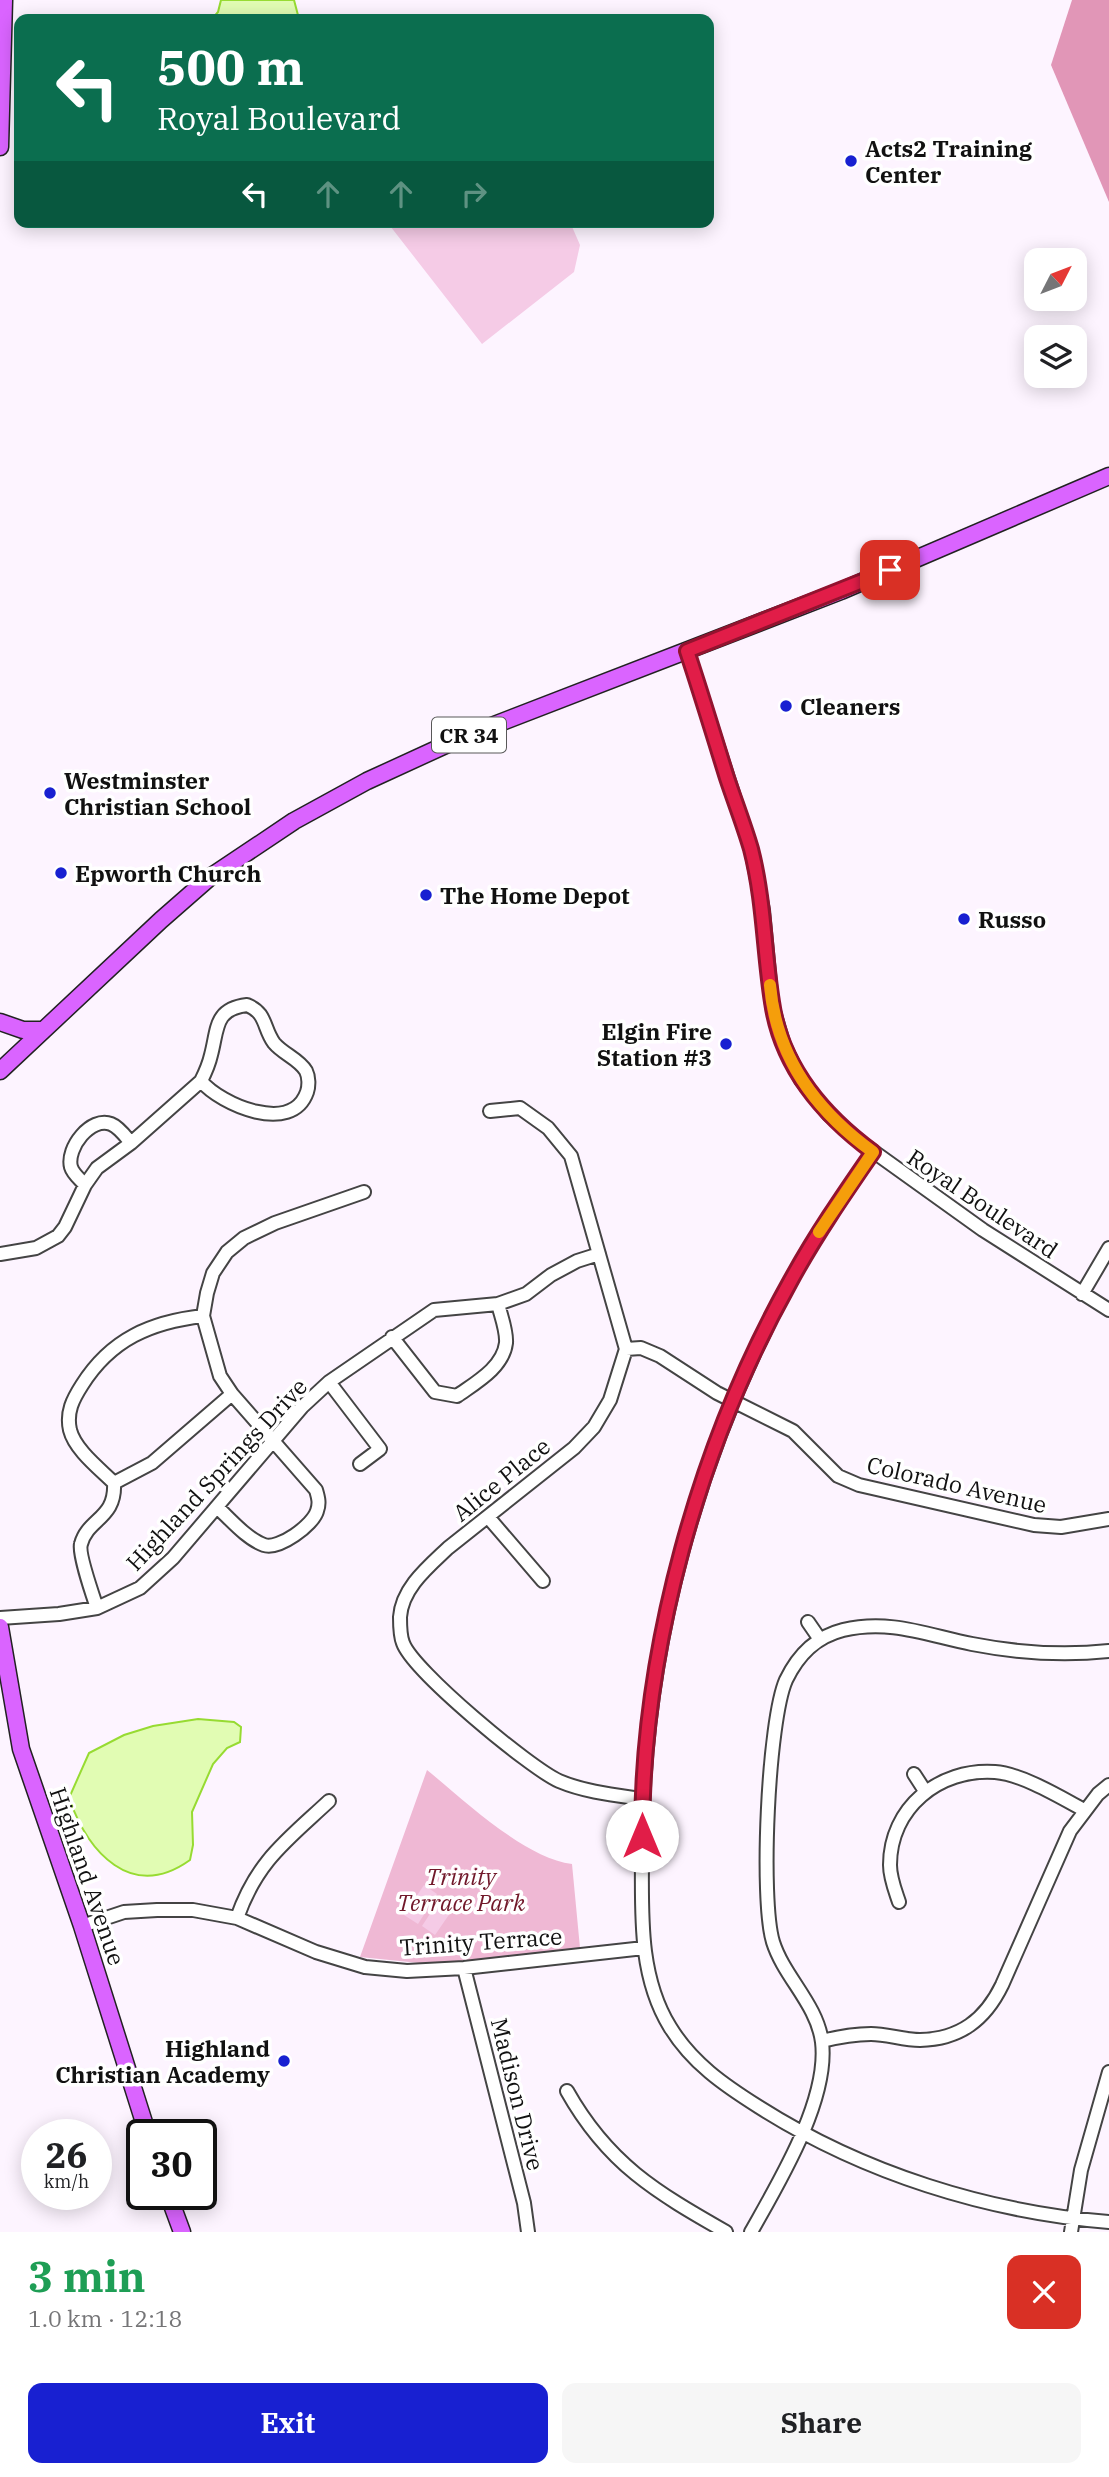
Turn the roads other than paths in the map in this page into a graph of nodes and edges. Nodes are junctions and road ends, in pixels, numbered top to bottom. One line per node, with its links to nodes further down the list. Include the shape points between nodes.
1 (4, 0): 2 (main road)
2 (0, 147)
3 (1109, 475): 4 (main road, CR 34, via 841,591)
4 (687, 651): 6 (main road, CR 34, via 463,737 294,821 209,878); 11 (street, Royal Boulevard, via 751,849 763,910 772,1005 783,1045 819,1104)
5 (0, 1022): 6 (main road, via 23,1030)
6 (43, 1030): 7 (main road, CR 34)
7 (0, 1071)
8 (201, 1081): 8 (street, via 218,1023 231,1010 247,1005 260,1012 281,1050 305,1069 309,1086 296,1106 263,1114 227,1102); 10 (street)
9 (490, 1111): 16 (street, via 520,1108 548,1128 570,1156)
10 (131, 1143): 12 (street, via 103,1163); 12 (street, via 111,1124 101,1122 91,1128 70,1154 71,1167)
11 (873, 1152): 17 (street, Royal Boulevard); 25 (street, via 789,1283)
12 (85, 1185): 15 (street, via 58,1236 36,1248)
13 (364, 1192): 20 (street, via 244,1238 213,1273)
14 (1109, 1248): 17 (street)
15 (0, 1254)
16 (598, 1254): 18 (street, Highland Springs Drive, via 551,1275 526,1294); 22 (street)
17 (1082, 1294): 19 (street, Royal Boulevard)
18 (498, 1304): 21 (street, Highland Springs Drive, via 434,1310); 21 (street, via 506,1341 503,1355 457,1396 435,1392)
19 (1109, 1310)
20 (203, 1315): 24 (street, via 220,1376); 28 (street, via 159,1325 116,1346 102,1357 71,1402 70,1432)
21 (392, 1337): 23 (street, Highland Springs Drive)
22 (626, 1349): 25 (street, Colorado Avenue, via 640,1348 660,1356); 30 (street, Alice Place, via 610,1400 594,1427)
23 (330, 1382): 26 (street, Highland Springs Drive); 27 (street, via 380,1449)
24 (232, 1394): 26 (street); 28 (street, via 152,1463)
25 (734, 1401): 31 (street, Colorado Avenue, via 793,1431 838,1476 859,1485 1034,1525 1061,1527); 42 (street, via 676,1571 653,1694)
26 (274, 1441): 29 (street, Highland Springs Drive); 29 (street, via 316,1490 319,1501 313,1518 282,1544 267,1546)
27 (360, 1464)
28 (114, 1483): 33 (street, via 112,1504 80,1546)
29 (217, 1507): 33 (street, Highland Springs Drive, via 159,1573 140,1588)
30 (488, 1517): 32 (street); 42 (street, Alice Place, via 448,1548 407,1592 400,1614 404,1645 446,1692 538,1769 578,1788)
31 (1109, 1519)
32 (543, 1581)
33 (97, 1608): 34 (street, Highland Springs Drive)
34 (0, 1618)
35 (808, 1622): 37 (street)
36 (0, 1627): 47 (main road, Highland Avenue, via 21,1749)
37 (819, 1638): 38 (street, via 881,1625 1016,1652); 50 (street, via 792,1668 780,1697 771,1783 768,1903 778,1956 803,1996)
38 (1109, 1651)
39 (914, 1774): 41 (street)
40 (1109, 1786): 44 (street)
41 (926, 1791): 44 (street, via 966,1774 996,1772); 45 (street, via 896,1832 890,1867)
42 (642, 1799): 48 (street)
43 (329, 1801): 46 (street, via 268,1859 250,1884)
44 (1084, 1810): 50 (street, via 989,2010 962,2030 942,2037 920,2040 851,2034)
45 (899, 1902)
46 (237, 1918): 47 (street, Trinity Terrace, via 193,1910 157,1910 124,1912); 49 (street, Trinity Terrace, via 316,1952 365,1967 407,1971)
47 (82, 1926): 53 (main road, Highland Avenue)
48 (644, 1948): 49 (street, Trinity Terrace); 54 (street, via 655,1997 688,2051 715,2078)
49 (464, 1968): 59 (street, Madison Drive)
50 (822, 2041): 54 (street, via 819,2084)
51 (1109, 2072): 57 (street)
52 (567, 2091): 60 (street, via 583,2121 622,2164 666,2197)
53 (143, 2119)
54 (802, 2133): 57 (street, via 887,2171); 61 (street)
55 (174, 2210): 58 (main road)
56 (1109, 2222): 57 (street)
57 (1072, 2226)
58 (182, 2232)
59 (528, 2232)
60 (726, 2232)
61 (751, 2232)

